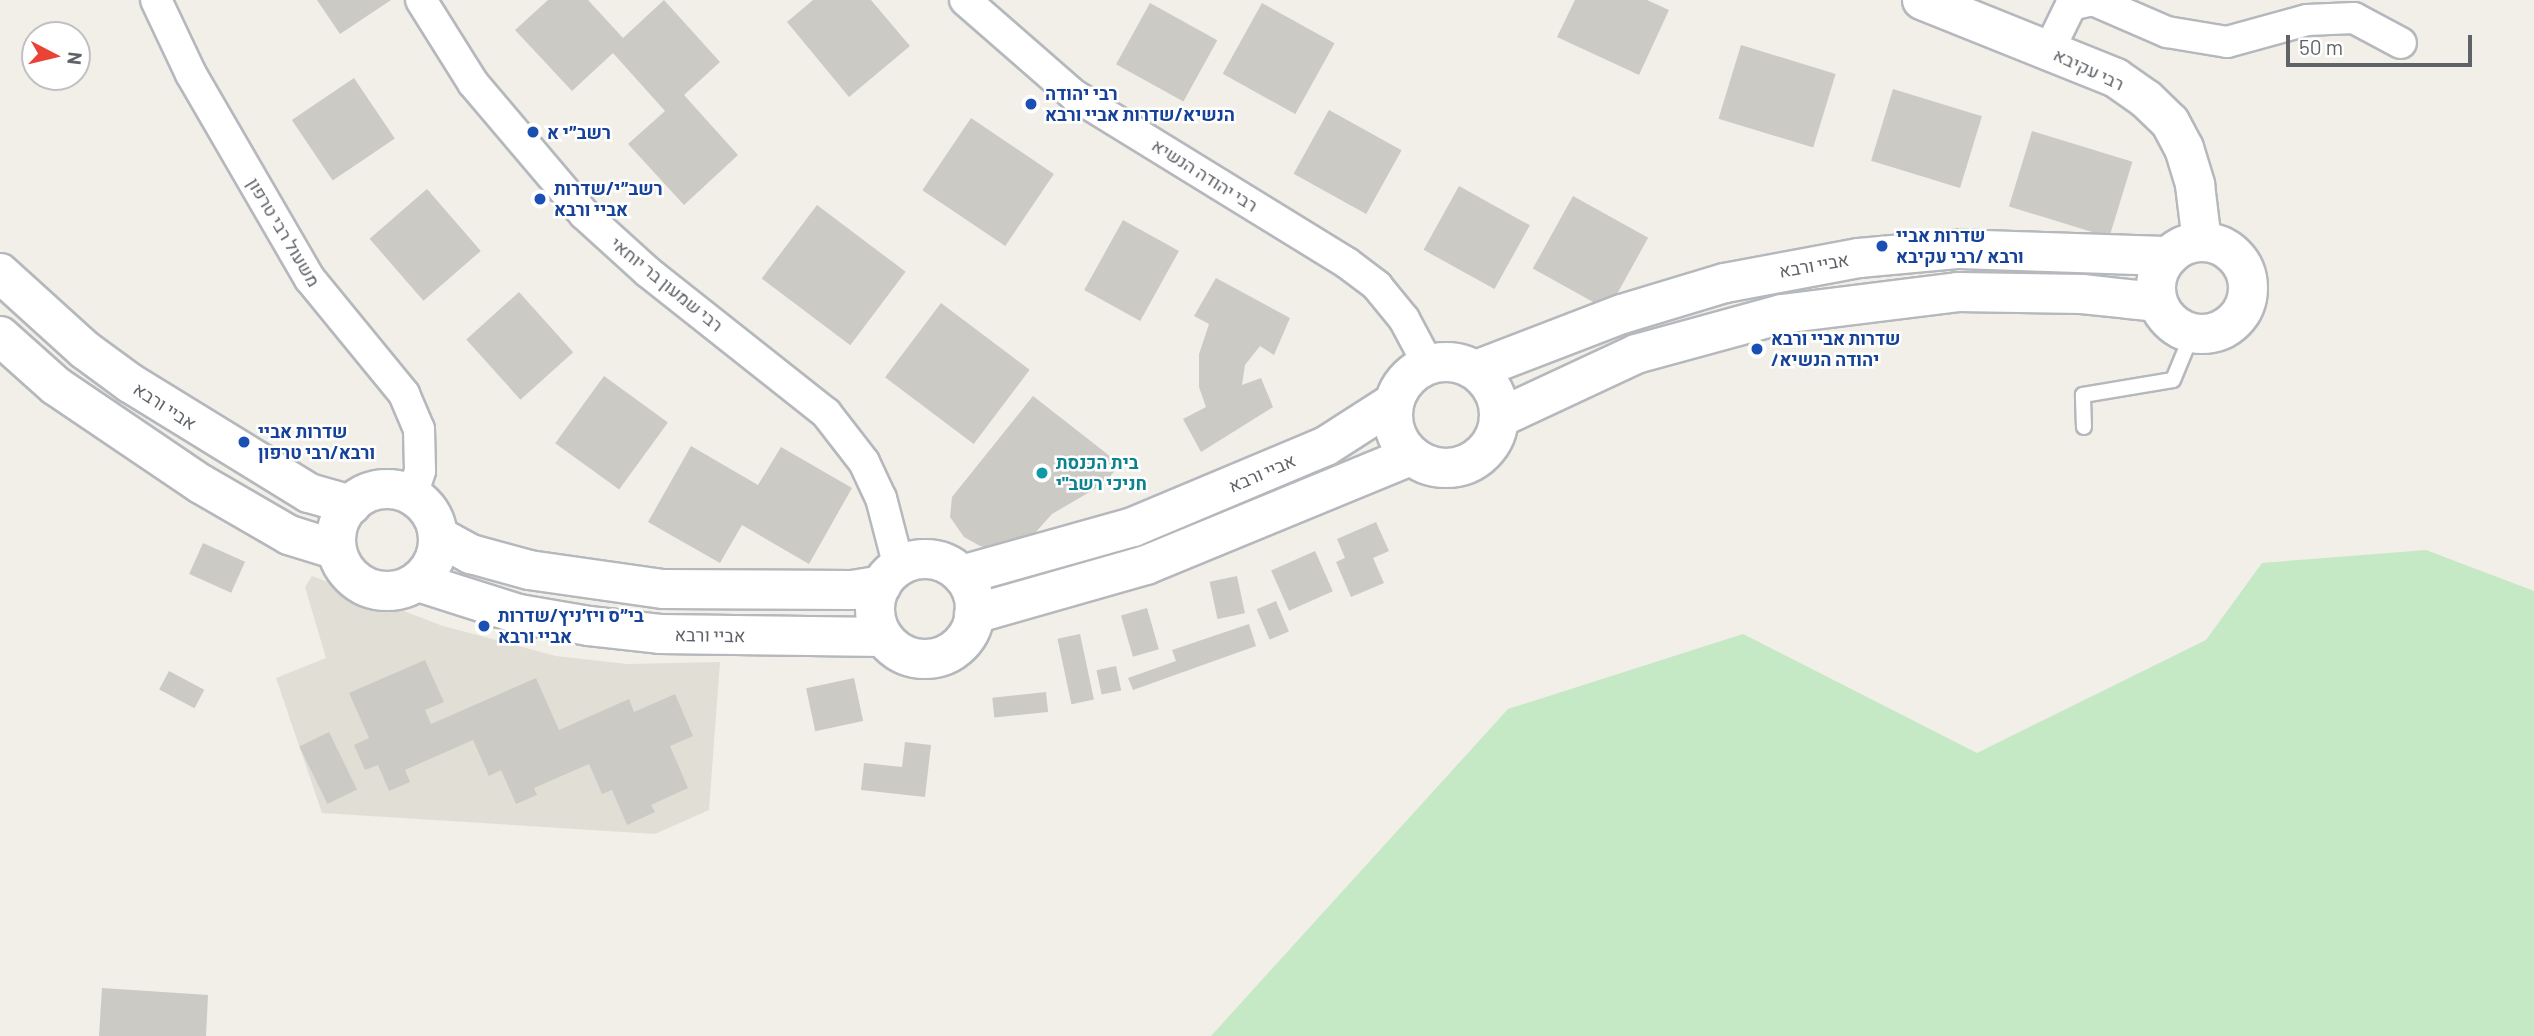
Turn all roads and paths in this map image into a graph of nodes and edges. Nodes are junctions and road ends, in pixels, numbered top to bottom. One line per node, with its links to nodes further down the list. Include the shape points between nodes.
1 (156, 0): 18 (street, משעול רבי טרפון, via 191,74 310,279 404,394 419,429 420,471)
2 (421, 0): 23 (street, רבי שמעון בר יוחאי, via 473,83 584,214 648,272 826,413 869,474 894,537)
3 (965, 0): 12 (street, רבי יהודה הנשיא, via 1074,95 1377,286 1404,319)
4 (1922, 0): 6 (street, רבי עקיבא)
5 (2401, 43): 6 (street, via 2354,19 2307,20 2227,42 2167,32 2093,0 2071,5)
6 (2049, 50): 7 (street, רבי עקיבא, via 2116,78 2170,122 2195,185)
7 (2186, 249): 9 (street, via 2155,285); 10 (street, via 2225,246 2241,261 2249,294 2230,326 2215,333); 13 (street, אביי ורבא, via 1957,249 1774,272 1622,314)
8 (0, 273): 19 (street, אביי ורבא, via 85,350 140,390 309,493)
9 (2157, 302): 10 (street, via 2165,317); 15 (street, via 2082,294 1958,292 1782,314 1636,354)
10 (2192, 334): 16 (lane, via 2174,380 2083,395)
11 (0, 336): 21 (street, via 56,386 201,484 289,534)
12 (1428, 364): 13 (street, via 1447,360); 14 (street, via 1407,377)
13 (1476, 370): 15 (street, via 1493,388)
14 (1393, 403): 17 (street, via 1397,437); 22 (street, אביי ורבא, via 1326,446 1133,527)
15 (1499, 418): 17 (street, via 1486,451 1464,466 1438,469)
16 (2084, 427)
17 (1411, 456): 25 (street, via 1146,565)
18 (412, 495): 19 (street, via 380,490); 20 (street, via 425,505)
19 (351, 505): 21 (street, via 339,526)
20 (439, 536): 23 (street, via 471,554 529,570 663,589 852,590); 24 (street, via 437,553)
21 (337, 550): 24 (street, via 354,579 368,588 403,590)
22 (962, 575): 23 (street, via 932,559); 25 (street, via 975,601)
23 (891, 576): 26 (street, via 875,612)
24 (418, 582): 26 (street, אביי ורבא, via 519,614 660,634)
25 (974, 614): 26 (street, via 971,631 957,649 942,657 908,657)
26 (883, 636)

